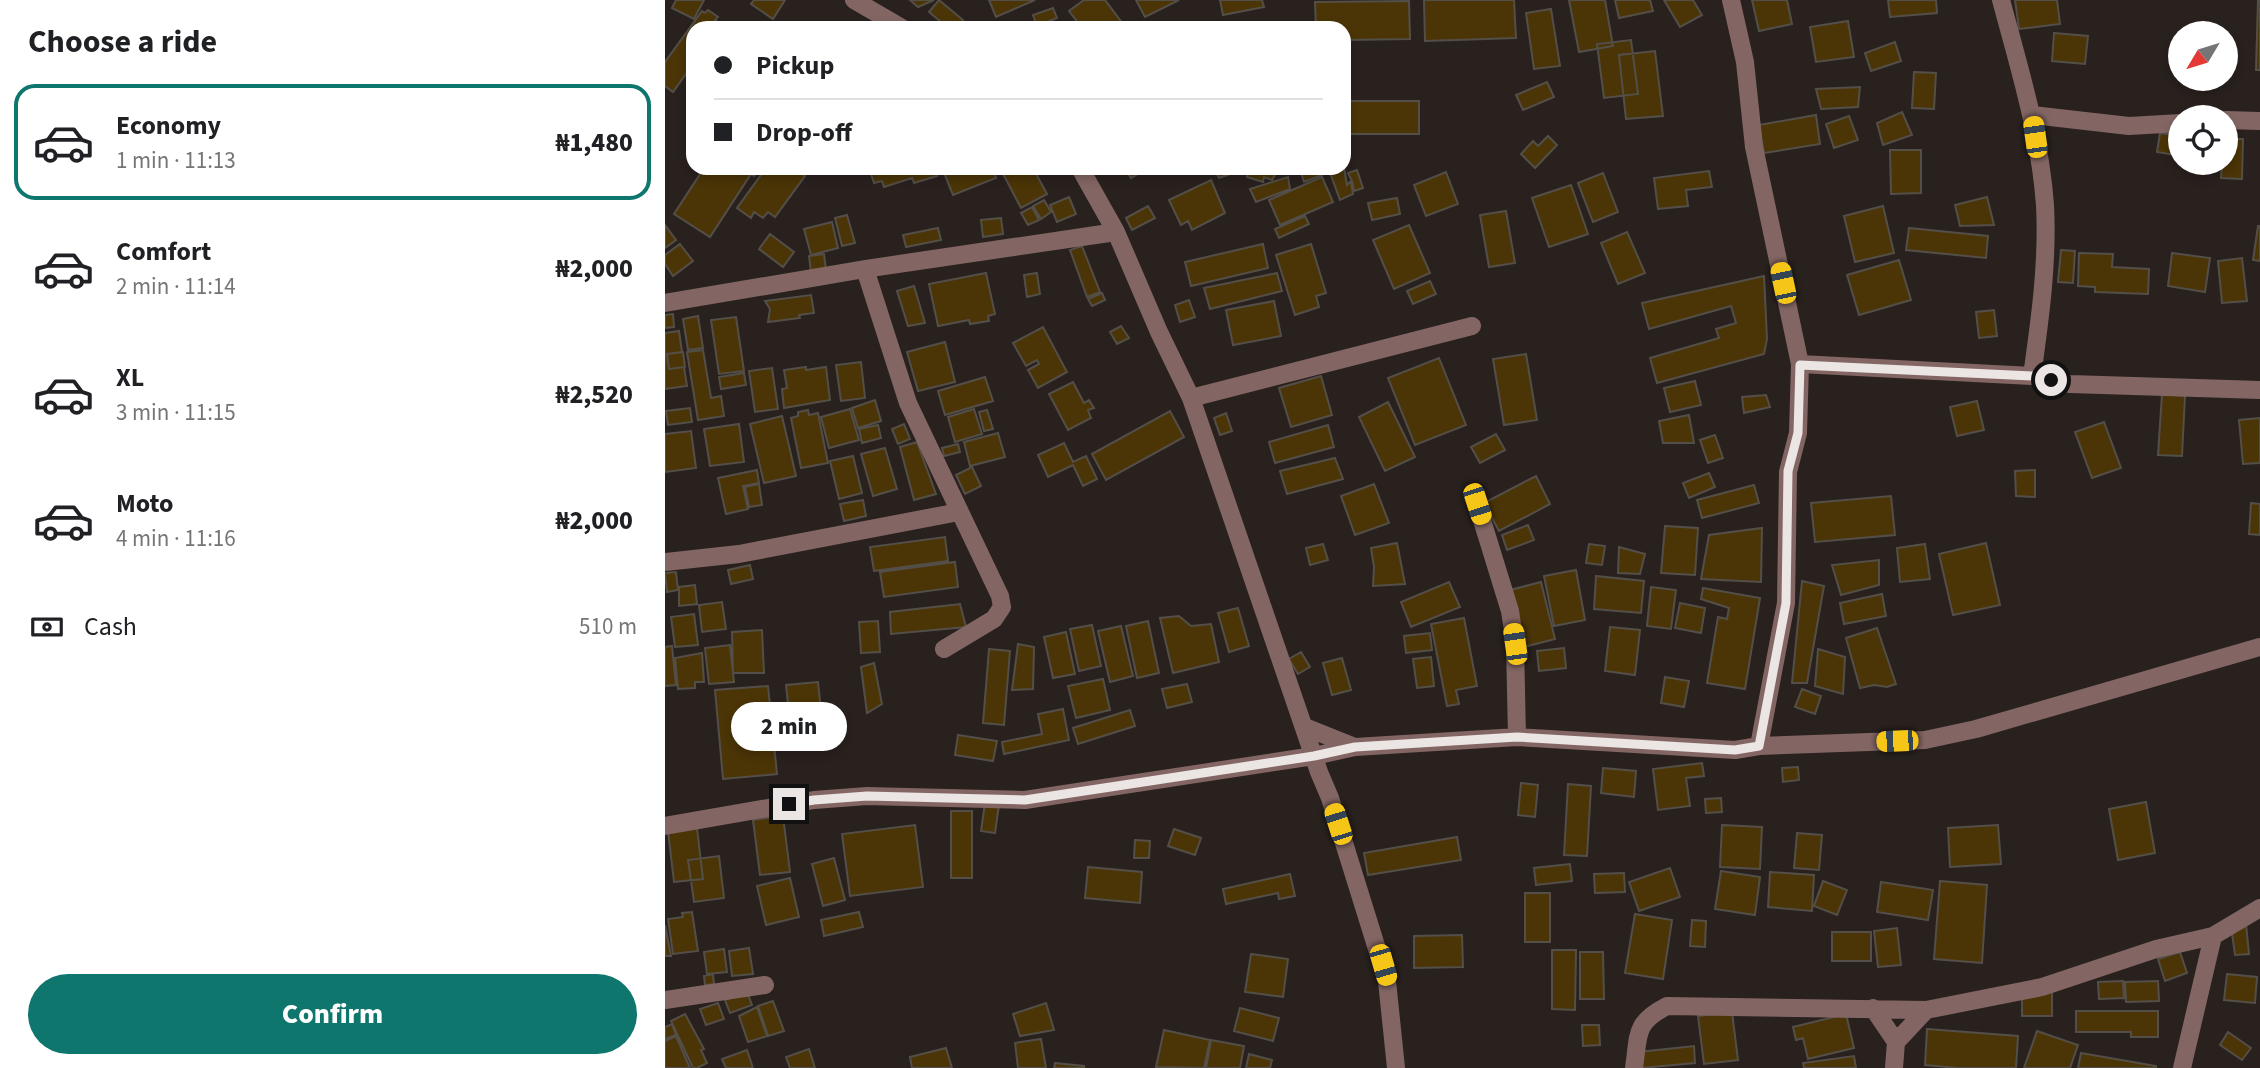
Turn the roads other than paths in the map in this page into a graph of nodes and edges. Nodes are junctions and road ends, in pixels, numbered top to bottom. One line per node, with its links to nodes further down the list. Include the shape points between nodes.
1 (854, 0): 4 (street)
2 (1731, 0): 14 (street, via 1745,62 1754,147)
3 (2001, 0): 5 (street)
4 (890, 21)
5 (2032, 115): 8 (street, via 2129,126); 15 (street, via 2045,204 2046,256)
6 (2238, 120): 7 (street)
7 (2260, 121)
8 (2168, 124)
9 (1084, 175): 10 (street)
10 (1116, 232): 11 (street); 17 (street)
11 (865, 268): 12 (street); 19 (street, via 908,403)
12 (665, 303)
13 (1472, 326): 17 (street)
14 (1800, 365): 15 (street); 25 (street, via 1798,433 1788,471 1786,603)
15 (2032, 376): 16 (street, via 2070,384)
16 (2260, 390)
17 (1191, 398): 23 (street)
18 (1477, 504): 24 (street, via 1510,611)
19 (960, 512): 20 (street, via 739,554); 22 (street, via 1002,607 994,619)
20 (665, 562)
21 (2260, 647): 25 (street, via 1925,740)
22 (944, 649)
23 (1305, 727): 26 (street); 27 (street)
24 (1517, 737): 25 (street, via 1735,750); 26 (street)
25 (1759, 746)
26 (1355, 747): 27 (street)
27 (1314, 756): 28 (street, via 1025,800 878,796 814,800); 36 (street, via 1387,981)
28 (665, 827)
29 (2260, 908): 30 (street)
30 (2214, 936): 34 (street, via 2156,949 2042,987); 39 (street)
31 (765, 985): 32 (street)
32 (665, 1000)
33 (1873, 1008): 34 (street); 35 (street); 37 (street, via 1667,1006 1651,1014 1640,1027)
34 (1926, 1010): 35 (street)
35 (1896, 1042): 38 (street)
36 (1396, 1068)
37 (1635, 1068)
38 (1894, 1068)
39 (2182, 1068)

